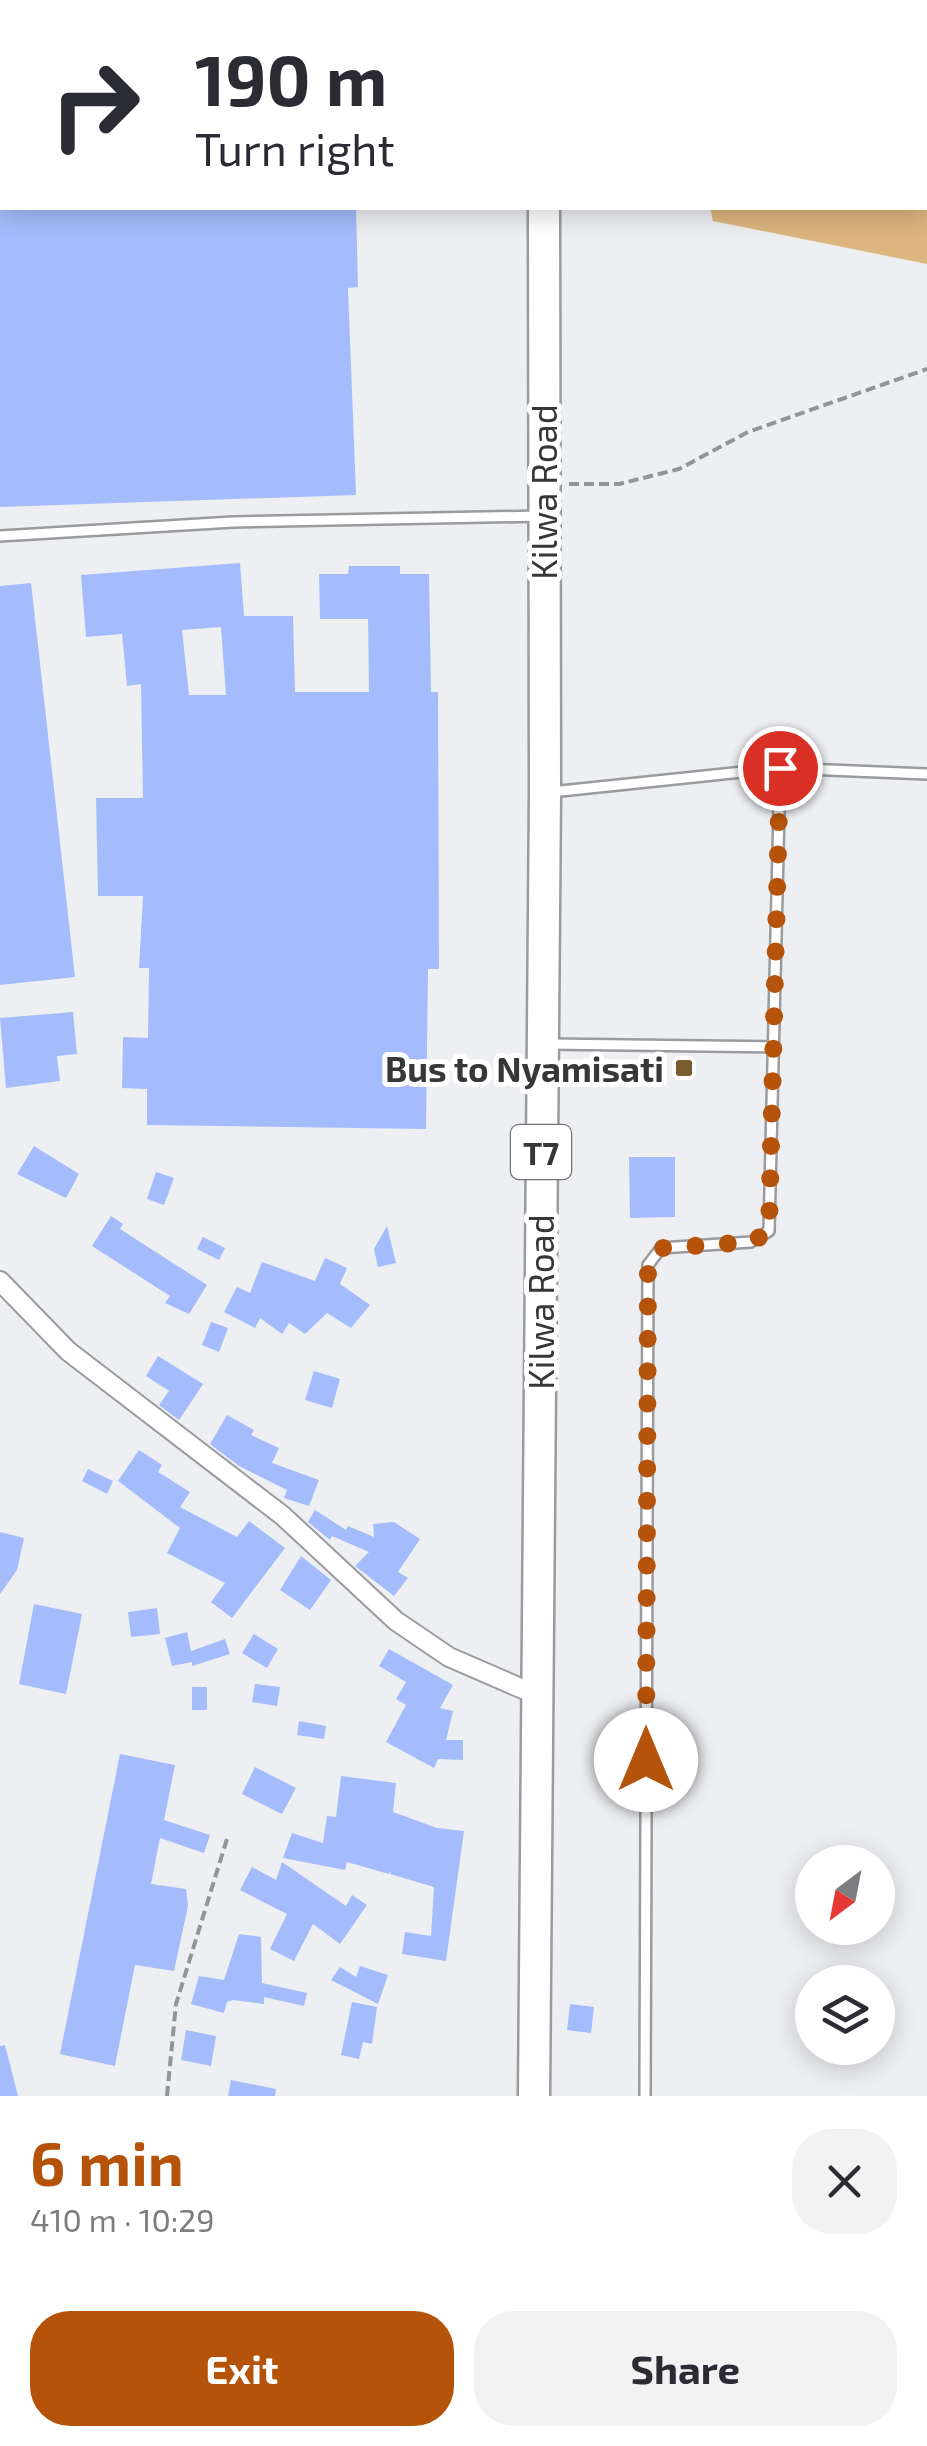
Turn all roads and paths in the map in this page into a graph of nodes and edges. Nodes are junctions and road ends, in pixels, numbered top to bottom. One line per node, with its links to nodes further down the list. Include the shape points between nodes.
1 (544, 210): 3 (highway, Kilwa Road / T7)
2 (927, 369): 3 (path, via 748,432 644,479)
3 (544, 484): 4 (highway, Kilwa Road / T7)
4 (541, 516): 5 (lane); 8 (highway, Kilwa Road / T7)
5 (0, 536)
6 (780, 768): 7 (lane); 8 (lane); 10 (lane)
7 (927, 774)
8 (544, 793): 9 (highway, Kilwa Road / T7)
9 (542, 1044): 10 (lane); 12 (highway, Kilwa Road / T7)
10 (775, 1047): 16 (lane, via 769,1231 752,1242 662,1248 648,1264)
11 (0, 1281): 12 (street, via 68,1351 283,1516 396,1621 449,1656)
12 (539, 1696): 15 (highway, Kilwa Road / T7)
13 (228, 1839): 14 (path, via 176,2004)
14 (167, 2096)
15 (534, 2096)
16 (645, 2096)

